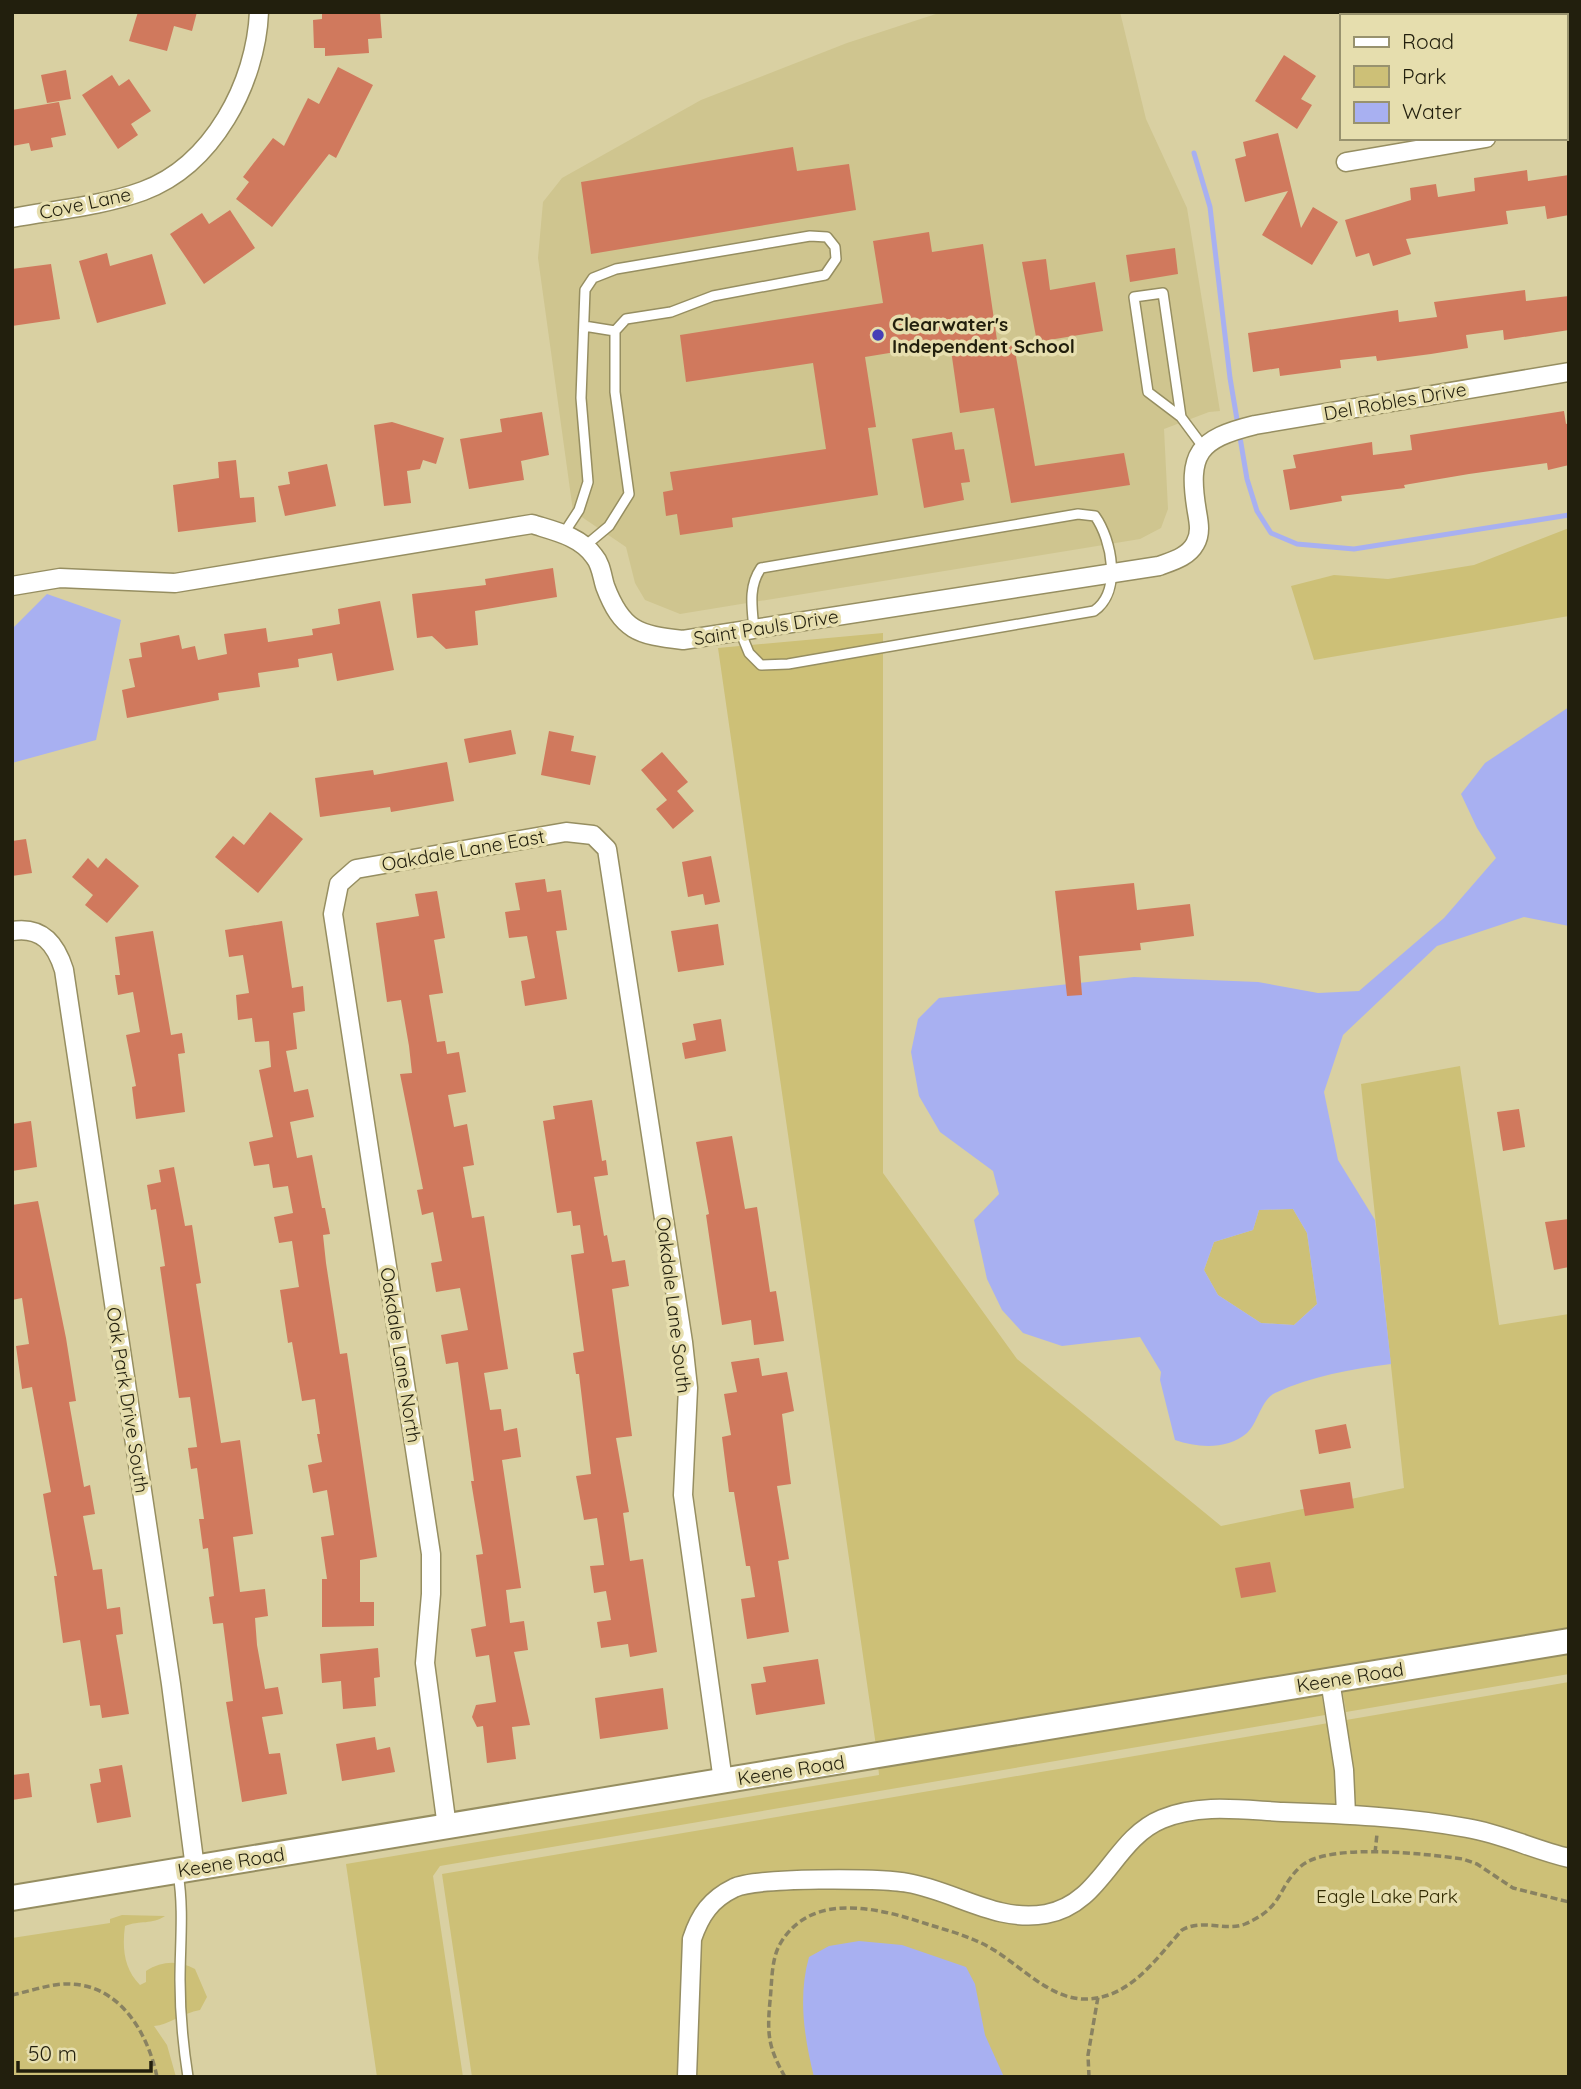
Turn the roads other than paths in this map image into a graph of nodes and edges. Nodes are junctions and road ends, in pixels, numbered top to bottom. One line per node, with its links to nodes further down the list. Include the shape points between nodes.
1 (259, 12): 4 (street, Cove Lane, via 258,41 246,80 224,120 192,159 145,190 115,200)
2 (1474, 140): 3 (street)
3 (1346, 162)
4 (12, 218)
5 (584, 326): 6 (lane); 6 (lane, via 585,290 593,278 616,269 810,236 827,237 835,247 836,259 825,275 713,296 671,312 626,319); 10 (lane, via 581,398 588,482 579,510)
6 (615, 331): 11 (lane, via 615,393 629,494 609,526)
7 (1569, 372): 9 (street, Del Robles Drive, via 1255,425 1223,433)
8 (1181, 417): 8 (lane, via 1148,392 1134,297 1163,293); 9 (lane)
9 (1203, 448): 12 (street, Saint Pauls Drive, via 1191,479 1200,528 1196,544 1182,557 1158,566)
10 (564, 533): 11 (street, Saint Pauls Drive); 13 (street, Saint Pauls Drive, via 532,524 176,583 60,578)
11 (585, 546): 14 (street, Saint Pauls Drive, via 599,562 614,609 627,626 647,636 683,640)
12 (1111, 573): 14 (street, Saint Pauls Drive); 14 (lane, via 1110,595 1094,611 788,664 761,665 749,653); 14 (lane, via 1105,530 1095,516 1078,514 761,568 755,578)
13 (12, 586)
14 (747, 630)
15 (593, 835): 16 (street, Oakdale Lane East, via 566,832 356,869); 20 (street, Oakdale Lane South, via 607,849 683,1342 688,1388 683,1496)
16 (339, 884): 22 (street, Oakdale Lane North, via 333,914 431,1553 426,1674)
17 (12, 931): 24 (street, Oak Park Drive South, via 36,931 46,938 58,952 64,970 171,1684)
18 (1569, 1641): 19 (main road, Keene Road)
19 (1330, 1680): 20 (main road, Keene Road); 21 (street)
20 (723, 1781): 22 (main road, Keene Road)
21 (1346, 1814): 23 (street, via 1467,1828); 27 (street, via 1181,1812 1142,1832 1087,1896 1069,1908 1047,1914 1015,1917 911,1883 880,1880 737,1886 699,1917 692,1939)
22 (447, 1827): 24 (main road, Keene Road)
23 (1569, 1858)
24 (186, 1869): 25 (main road, Keene Road); 26 (lane, via 180,1981)
25 (12, 1898)
26 (188, 2077)
27 (687, 2077)

